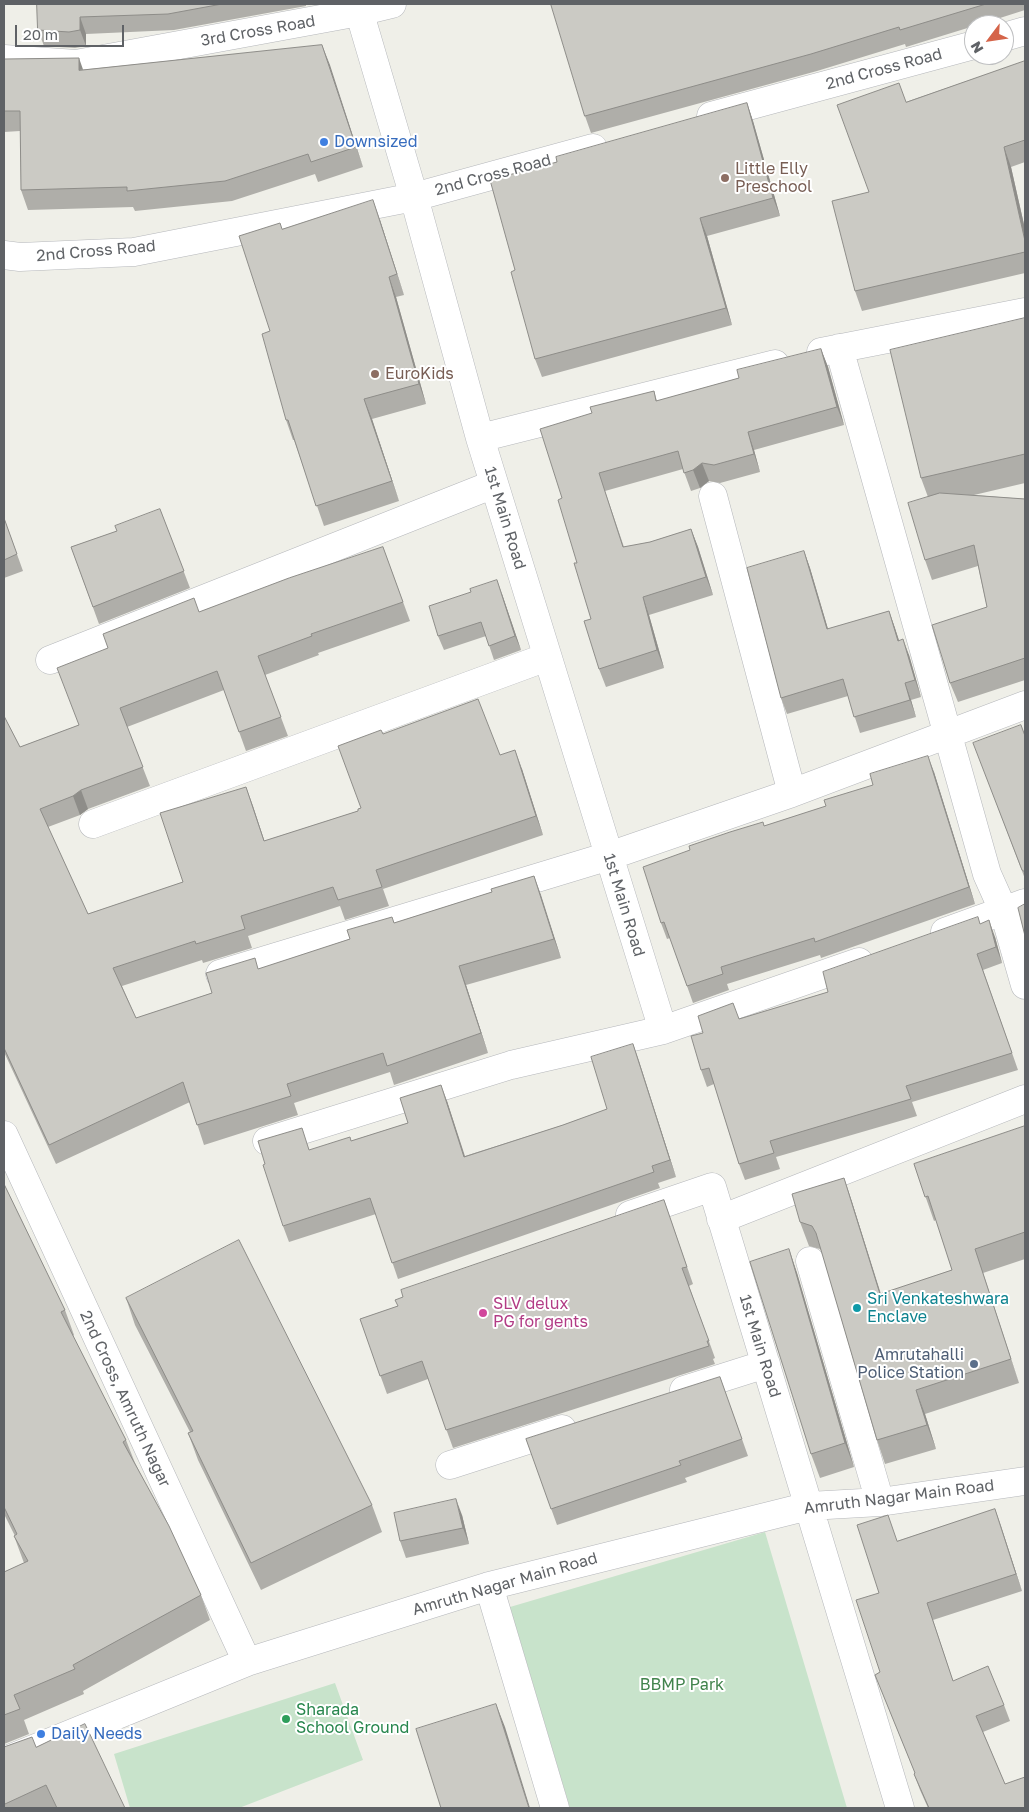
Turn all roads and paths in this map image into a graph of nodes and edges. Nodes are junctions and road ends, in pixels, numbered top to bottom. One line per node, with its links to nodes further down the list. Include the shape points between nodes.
1 (392, 4): 2 (street, 3rd Cross Road)
2 (358, 8): 4 (street, 3rd Cross Road, via 76,64); 7 (street, 1st Main Road)
3 (964, 48): 5 (street, 2nd Cross Road)
4 (4, 59)
5 (689, 122)
6 (613, 143): 7 (street, 2nd Cross Road)
7 (414, 197): 8 (street, 2nd Cross Road, via 134,252); 11 (street, 1st Main Road)
8 (4, 255)
9 (1025, 312): 10 (street)
10 (839, 348): 11 (street); 17 (street)
11 (480, 438): 12 (street, 1st Main Road)
12 (494, 484): 14 (street, 1st Main Road); 15 (street)
13 (714, 496): 18 (street)
14 (547, 657): 19 (street); 20 (street, 1st Main Road)
15 (50, 660)
16 (1025, 705): 17 (street)
17 (948, 735): 18 (street); 21 (street, via 987,874)
18 (792, 793): 20 (street)
19 (93, 824)
20 (609, 856): 24 (street); 26 (street, 1st Main Road)
21 (1015, 907): 22 (street); 25 (street)
22 (921, 940)
23 (884, 953): 26 (street)
24 (209, 977)
25 (1025, 985)
26 (663, 1030): 29 (street, via 511,1066)
27 (1025, 1099): 30 (street)
28 (4, 1135): 41 (street, 2nd Cross, Amruth Nagar)
29 (263, 1142)
30 (722, 1219): 31 (street, 1st Main Road, via 712,1187); 33 (street, 1st Main Road)
31 (609, 1222)
32 (810, 1261): 38 (street)
33 (766, 1364): 34 (street); 39 (street, 1st Main Road)
34 (663, 1396)
35 (589, 1420): 36 (street)
36 (450, 1465)
37 (1025, 1481): 38 (street, Amruth Nagar Main Road)
38 (880, 1502): 39 (street, Amruth Nagar Main Road)
39 (809, 1506): 40 (street, Amruth Nagar Main Road); 44 (street, 1st Main Road)
40 (489, 1586): 41 (street, Amruth Nagar Main Road); 43 (street)
41 (247, 1662): 42 (street, Amruth Nagar Main Road)
42 (4, 1761)
43 (555, 1808)
44 (900, 1808)

